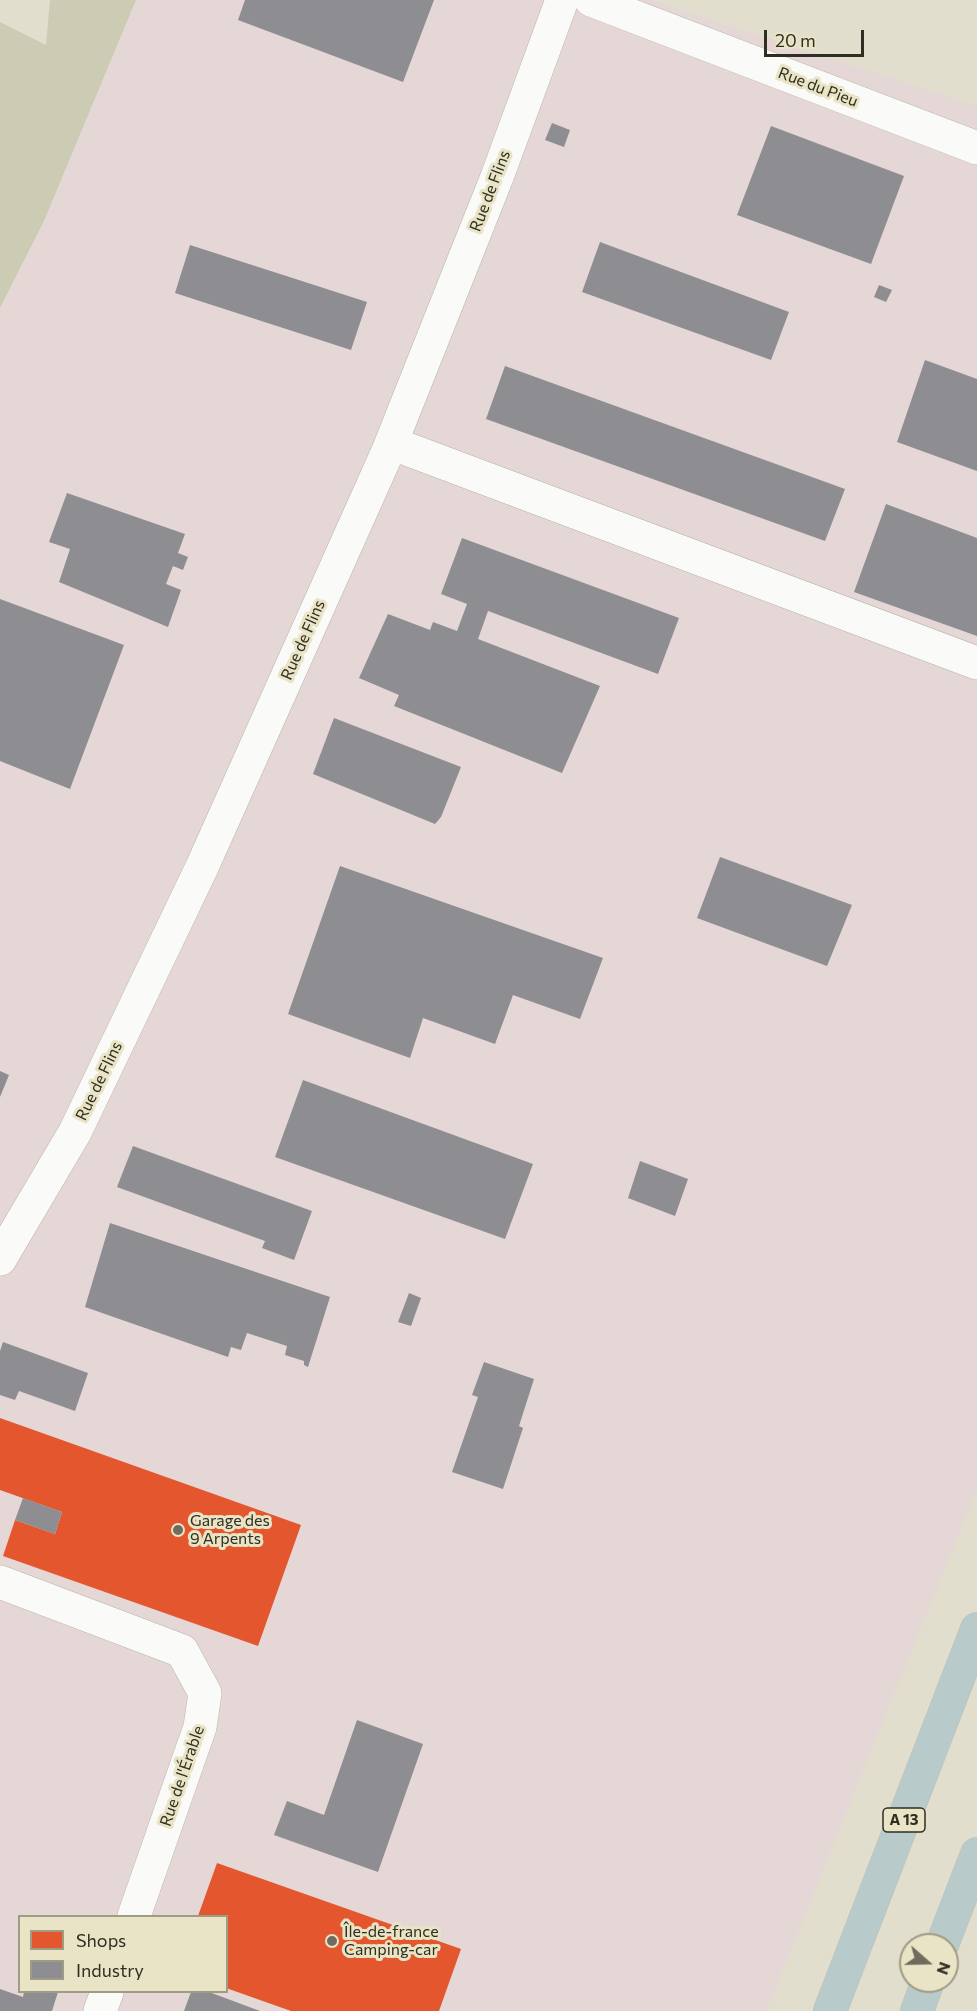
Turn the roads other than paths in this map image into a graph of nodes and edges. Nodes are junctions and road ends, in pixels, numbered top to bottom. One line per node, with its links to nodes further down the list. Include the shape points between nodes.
1 (562, 0): 4 (street, Rue de Flins, via 497,177)
2 (591, 0): 3 (street, Rue du Pieu)
3 (977, 148)
4 (391, 443): 5 (street); 6 (street, Rue de Flins, via 202,867 75,1132)
5 (977, 663)
6 (0, 1259)
7 (0, 1582): 10 (street, Rue de l'Érable, via 182,1652 206,1693 200,1727)
8 (977, 1629): 15 (highway, A 13)
9 (977, 1854): 11 (highway)
10 (135, 1915)
11 (947, 1933)
12 (107, 1993): 14 (street)
13 (924, 1993): 16 (highway)
14 (100, 2011)
15 (830, 2011)
16 (917, 2011)

